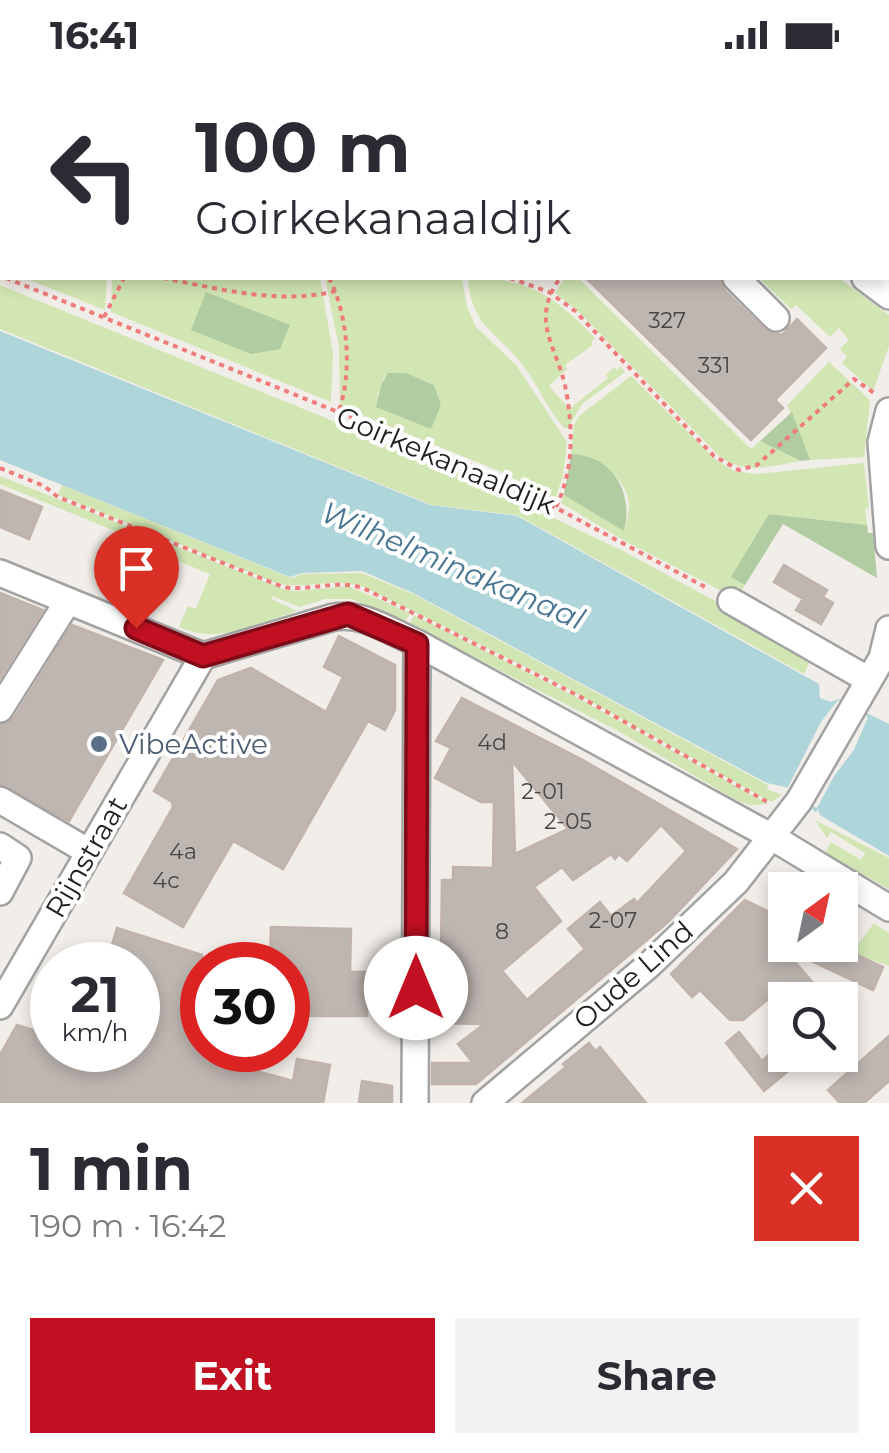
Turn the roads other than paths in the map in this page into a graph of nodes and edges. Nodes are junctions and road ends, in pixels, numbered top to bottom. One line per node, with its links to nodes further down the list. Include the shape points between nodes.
1 (738, 280): 4 (street)
2 (868, 280): 3 (street)
3 (889, 296)
4 (776, 318)
5 (883, 404): 6 (street)
6 (889, 546)
7 (0, 573): 8 (street)
8 (68, 601): 12 (street); 14 (street)
9 (731, 601): 13 (street)
10 (889, 629): 13 (street, Oude Lind)
11 (417, 644): 12 (street, via 348,614); 16 (street); 23 (street)
12 (203, 656): 18 (street, Rijnstraat)
13 (870, 680): 16 (street, Oude Lind)
14 (0, 709)
15 (0, 800): 18 (street)
16 (772, 838): 20 (street); 24 (street, Oude Lind, via 649,964)
17 (0, 846): 19 (street, via 18,858)
18 (89, 852): 21 (street, Rijnstraat)
19 (0, 892)
20 (889, 908)
21 (7, 978): 22 (street, Rijnstraat)
22 (0, 1006)
23 (415, 1103)
24 (484, 1103)

